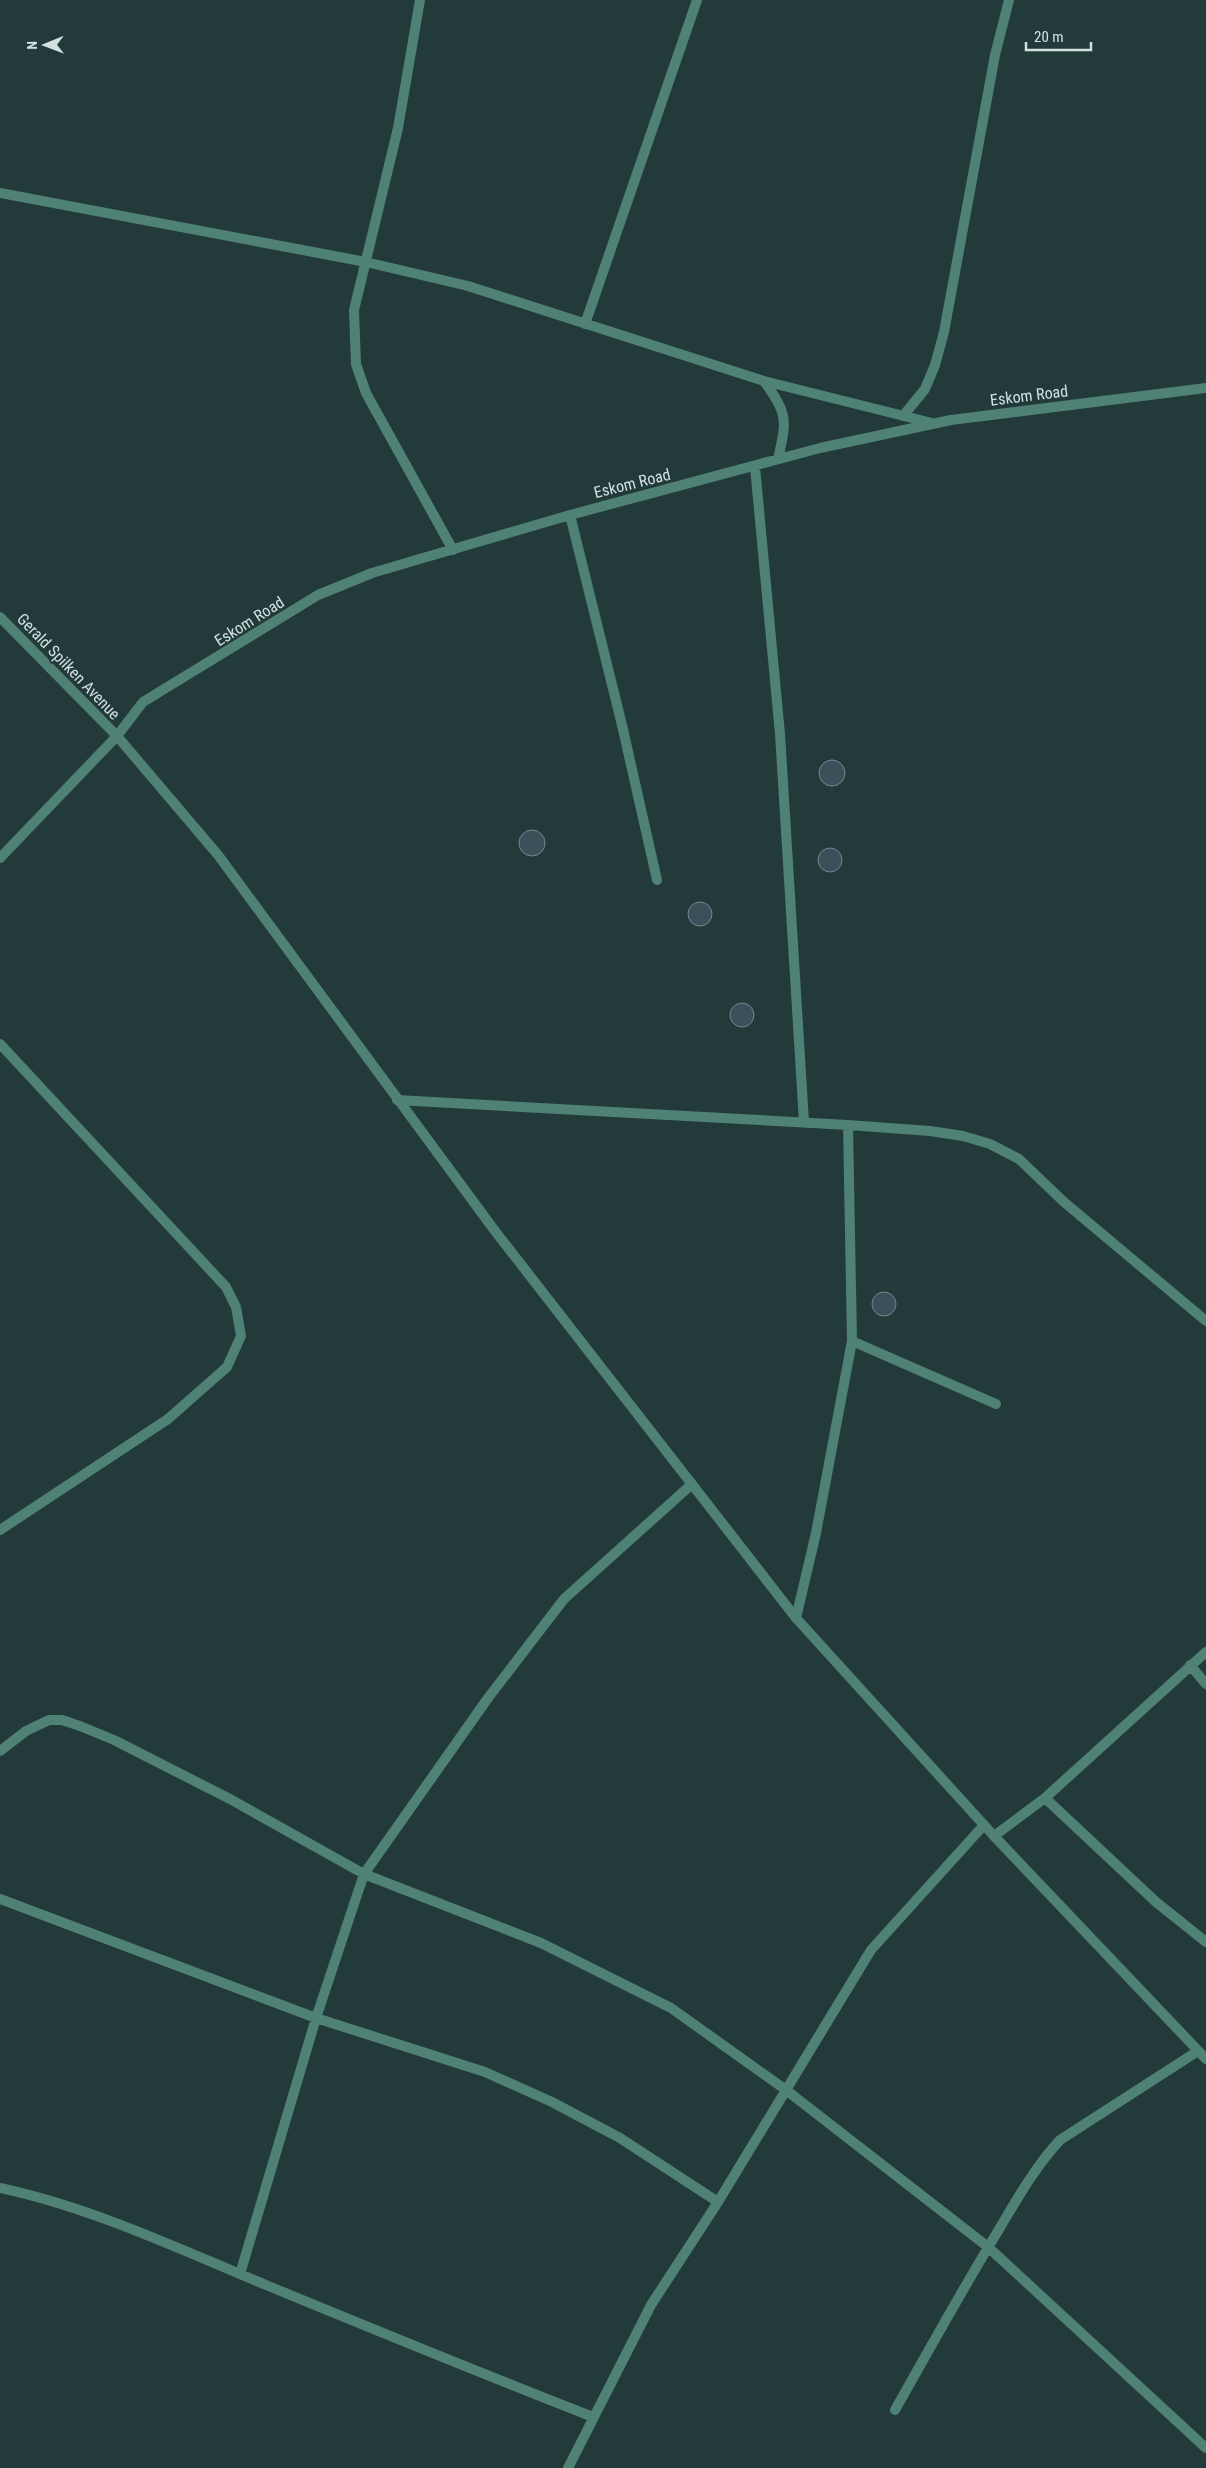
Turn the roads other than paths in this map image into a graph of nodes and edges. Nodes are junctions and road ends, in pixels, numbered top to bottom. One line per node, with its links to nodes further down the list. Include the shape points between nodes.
1 (420, 0): 5 (street, via 398,128)
2 (697, 0): 6 (street)
3 (1009, 0): 9 (street, via 995,55 944,332 925,388)
4 (0, 193): 5 (street)
5 (366, 262): 6 (street, via 468,286); 14 (street, via 354,310 356,364 366,393)
6 (585, 324): 7 (street)
7 (764, 381): 9 (street); 11 (street, via 780,406 786,424)
8 (1206, 388): 10 (street, Eskom Road)
9 (903, 416): 10 (street)
10 (935, 424): 11 (street, Eskom Road)
11 (778, 459): 12 (street, Eskom Road)
12 (755, 467): 13 (street, Eskom Road); 21 (street, via 780,734)
13 (570, 515): 14 (street, Eskom Road); 18 (street)
14 (453, 550): 16 (street, Eskom Road, via 372,573 318,595 143,702)
15 (0, 617): 16 (street, Gerald Spilken Avenue)
16 (117, 736): 17 (street, Eskom Road); 20 (street, Gerald Spilken Avenue, via 218,855)
17 (0, 858)
18 (657, 880)
19 (0, 1044): 27 (street, via 226,1287 236,1307 241,1336 227,1367 168,1419)
20 (396, 1100): 21 (street); 26 (street, Gerald Spilken Avenue)
21 (804, 1122): 22 (street)
22 (848, 1125): 23 (street, via 964,1136 990,1144 1018,1159 1064,1202); 24 (street)
23 (1206, 1321)
24 (852, 1341): 25 (street); 28 (street)
25 (996, 1404)
26 (692, 1484): 28 (street, Gerald Spilken Avenue); 36 (street, via 564,1599 488,1698)
27 (0, 1530)
28 (796, 1618): 34 (street, Gerald Spilken Avenue)
29 (1206, 1652): 30 (street)
30 (1190, 1666): 31 (street); 33 (street)
31 (1206, 1684)
32 (0, 1751): 36 (street, via 26,1731 50,1720 80,1726 230,1799)
33 (1044, 1798): 35 (street); 38 (street, via 1156,1902)
34 (984, 1825): 35 (street, Gerald Spilken Avenue); 42 (street, via 871,1950)
35 (994, 1836): 40 (street, Gerald Spilken Avenue)
36 (364, 1874): 39 (street); 42 (street, via 541,1943 613,1978 671,2008)
37 (0, 1899): 39 (street)
38 (1206, 1942)
39 (316, 2018): 44 (street, via 485,2072 552,2102 620,2138); 46 (street)
40 (1198, 2051): 41 (street, Gerald Spilken Avenue); 45 (street, via 1060,2140 1034,2170)
41 (1206, 2059)
42 (786, 2090): 44 (street); 45 (street)
43 (0, 2188): 46 (street, via 76,2208)
44 (718, 2202): 48 (street, via 651,2305)
45 (988, 2247): 47 (street); 49 (street)
46 (240, 2274): 48 (street)
47 (895, 2410)
48 (592, 2418): 50 (street)
49 (1206, 2448)
50 (568, 2468)

